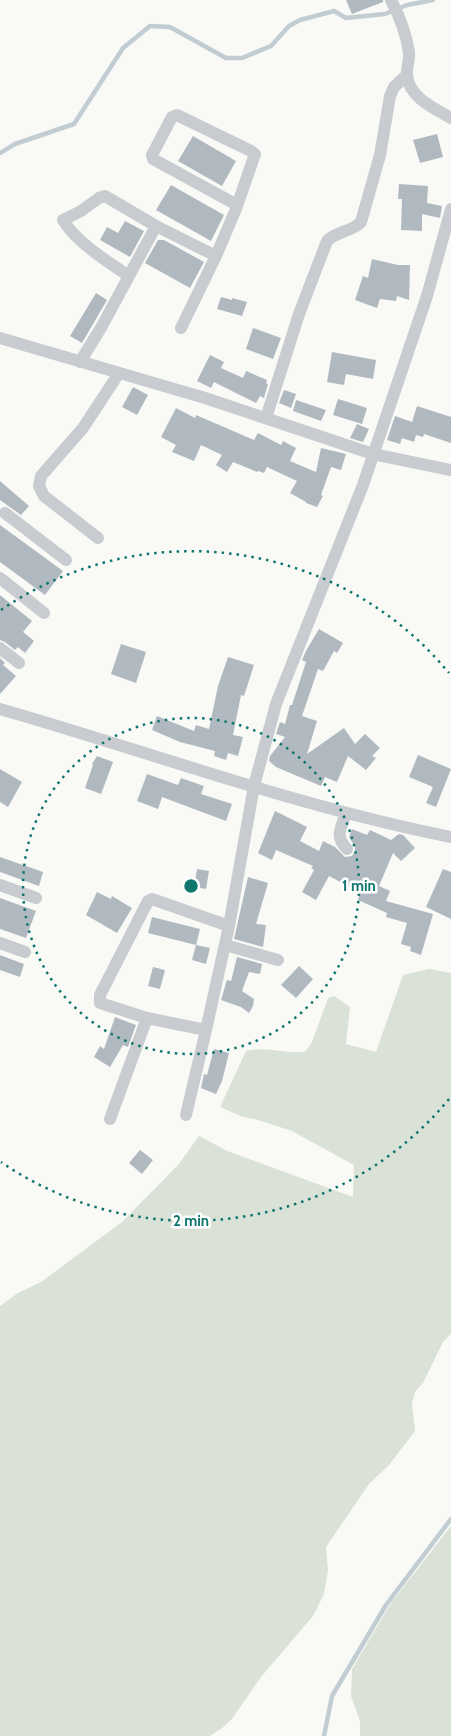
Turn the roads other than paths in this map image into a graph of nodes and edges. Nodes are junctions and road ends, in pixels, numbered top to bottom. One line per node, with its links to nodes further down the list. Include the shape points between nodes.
1 (391, 0): 2 (street, via 401,19 409,54)
2 (407, 75): 3 (street, via 410,87 422,100); 13 (street, via 390,96 380,155 361,222 327,240)
3 (451, 118)
4 (237, 206): 4 (street, via 255,154 177,115 172,117 152,160); 7 (street)
5 (451, 209): 14 (street, via 427,296)
6 (156, 226): 7 (street); 8 (street); 8 (street, via 104,196 64,219 96,254)
7 (216, 256): 9 (street)
8 (129, 276): 11 (street)
9 (181, 328)
10 (0, 338): 11 (street)
11 (80, 362): 12 (street)
12 (119, 373): 13 (street); 17 (street, via 83,428 41,476 39,486 44,496)
13 (266, 418): 14 (street)
14 (373, 454): 15 (street); 24 (street, via 276,704)
15 (451, 470)
16 (2, 514): 18 (street)
17 (98, 538)
18 (66, 560)
19 (0, 578): 20 (street)
20 (44, 613)
21 (0, 648): 22 (street)
22 (19, 663)
23 (0, 708): 24 (street)
24 (254, 786): 25 (street); 30 (street)
25 (346, 813): 26 (street); 27 (street, via 339,837)
26 (451, 837)
27 (347, 849)
28 (0, 886): 29 (street)
29 (36, 898)
30 (229, 926): 32 (street); 35 (street, via 148,901 99,999 103,1005)
31 (0, 943): 33 (street)
32 (225, 945): 34 (street); 36 (street)
33 (25, 952)
34 (278, 960)
35 (147, 1018): 36 (street); 38 (street)
36 (206, 1030): 37 (street)
37 (186, 1115)
38 (110, 1119)

